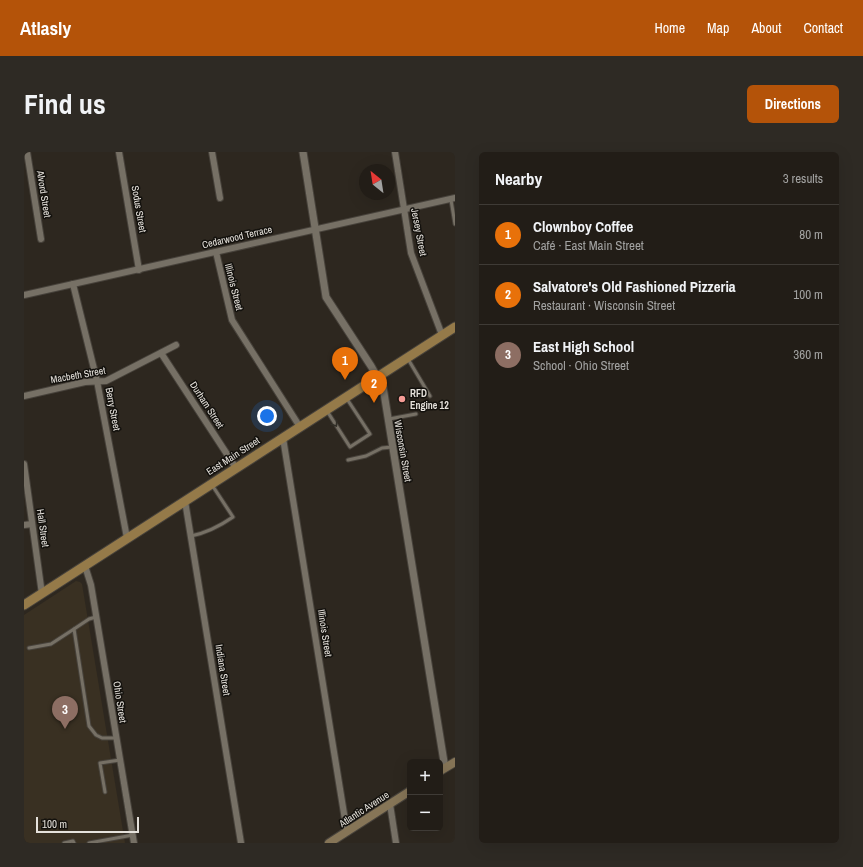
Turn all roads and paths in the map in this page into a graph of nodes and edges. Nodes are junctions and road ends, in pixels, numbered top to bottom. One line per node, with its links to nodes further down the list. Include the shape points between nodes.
1 (27, 152): 11 (street, Alvord Street)
2 (119, 152): 13 (street, Sodus Street)
3 (212, 152): 6 (street)
4 (303, 152): 10 (street, Wisconsin Street)
5 (395, 152): 8 (street, Jersey Street)
6 (220, 198)
7 (453, 199): 8 (street, Cedarwood Terrace); 9 (lane)
8 (404, 209): 10 (street, Cedarwood Terrace); 17 (street, Jersey Street, via 412,253)
9 (455, 224)
10 (316, 229): 12 (street, Cedarwood Terrace); 21 (street, Wisconsin Street, via 326,297)
11 (41, 239)
12 (216, 252): 13 (street, Cedarwood Terrace); 29 (street, Illinois Street, via 232,320)
13 (139, 270): 14 (street, Cedarwood Terrace)
14 (73, 284): 15 (street, Cedarwood Terrace); 22 (street, Berry Street)
15 (24, 295)
16 (455, 327): 17 (main road, East Main Street)
17 (442, 335): 20 (main road, East Main Street)
18 (176, 345): 19 (street, Macbeth Street)
19 (161, 353): 22 (street, Macbeth Street, via 111,379); 34 (street, Durham Street)
20 (407, 358): 21 (main road, East Main Street); 24 (lane)
21 (377, 377): 25 (main road, East Main Street); 28 (street, Wisconsin Street, via 382,388)
22 (97, 381): 23 (street, Macbeth Street); 40 (street, Berry Street)
23 (24, 396)
24 (430, 396)
25 (346, 397): 26 (main road, East Main Street); 26 (lane, one-way to 25, via 350,447 370,434)
26 (326, 410): 29 (main road, East Main Street)
27 (416, 414): 28 (lane)
28 (388, 419): 31 (street, Wisconsin Street)
29 (300, 427): 30 (main road, East Main Street)
30 (283, 438): 34 (main road, East Main Street); 55 (street, Illinois Street)
31 (392, 447): 32 (lane); 48 (street, Wisconsin Street)
32 (348, 460)
33 (24, 464): 37 (street, Hall Street)
34 (236, 468): 35 (main road, East Main Street)
35 (211, 484): 36 (main road, East Main Street); 39 (lane, via 233,517 219,526)
36 (185, 501): 39 (street, Indiana Street); 40 (main road, East Main Street)
37 (32, 524): 38 (street); 42 (street, Hall Street)
38 (24, 525)
39 (191, 536): 62 (street, Indiana Street)
40 (127, 538): 41 (main road, East Main Street)
41 (85, 566): 42 (main road, East Main Street); 44 (street, Ohio Street, via 90,579)
42 (42, 594): 43 (main road, East Main Street)
43 (24, 605)
44 (96, 617): 45 (lane); 47 (street, Ohio Street)
45 (74, 629): 46 (lane, via 51,644); 47 (lane, via 89,726 102,738)
46 (30, 648)
47 (116, 738): 49 (street, Ohio Street)
48 (440, 759)
49 (120, 760): 52 (lane, via 100,763); 56 (street, Ohio Street)
50 (455, 762): 51 (main road)
51 (443, 769)
52 (105, 792)
53 (407, 793): 54 (main road, Atlantic Avenue)
54 (390, 804): 55 (main road, Atlantic Avenue); 63 (street)
55 (347, 832): 57 (main road, Atlantic Avenue)
56 (133, 835): 60 (lane); 61 (street, Ohio Street)
57 (331, 842)
58 (64, 843): 59 (lane)
59 (74, 843)
60 (89, 843)
61 (134, 843)
62 (241, 843)
63 (396, 843)

